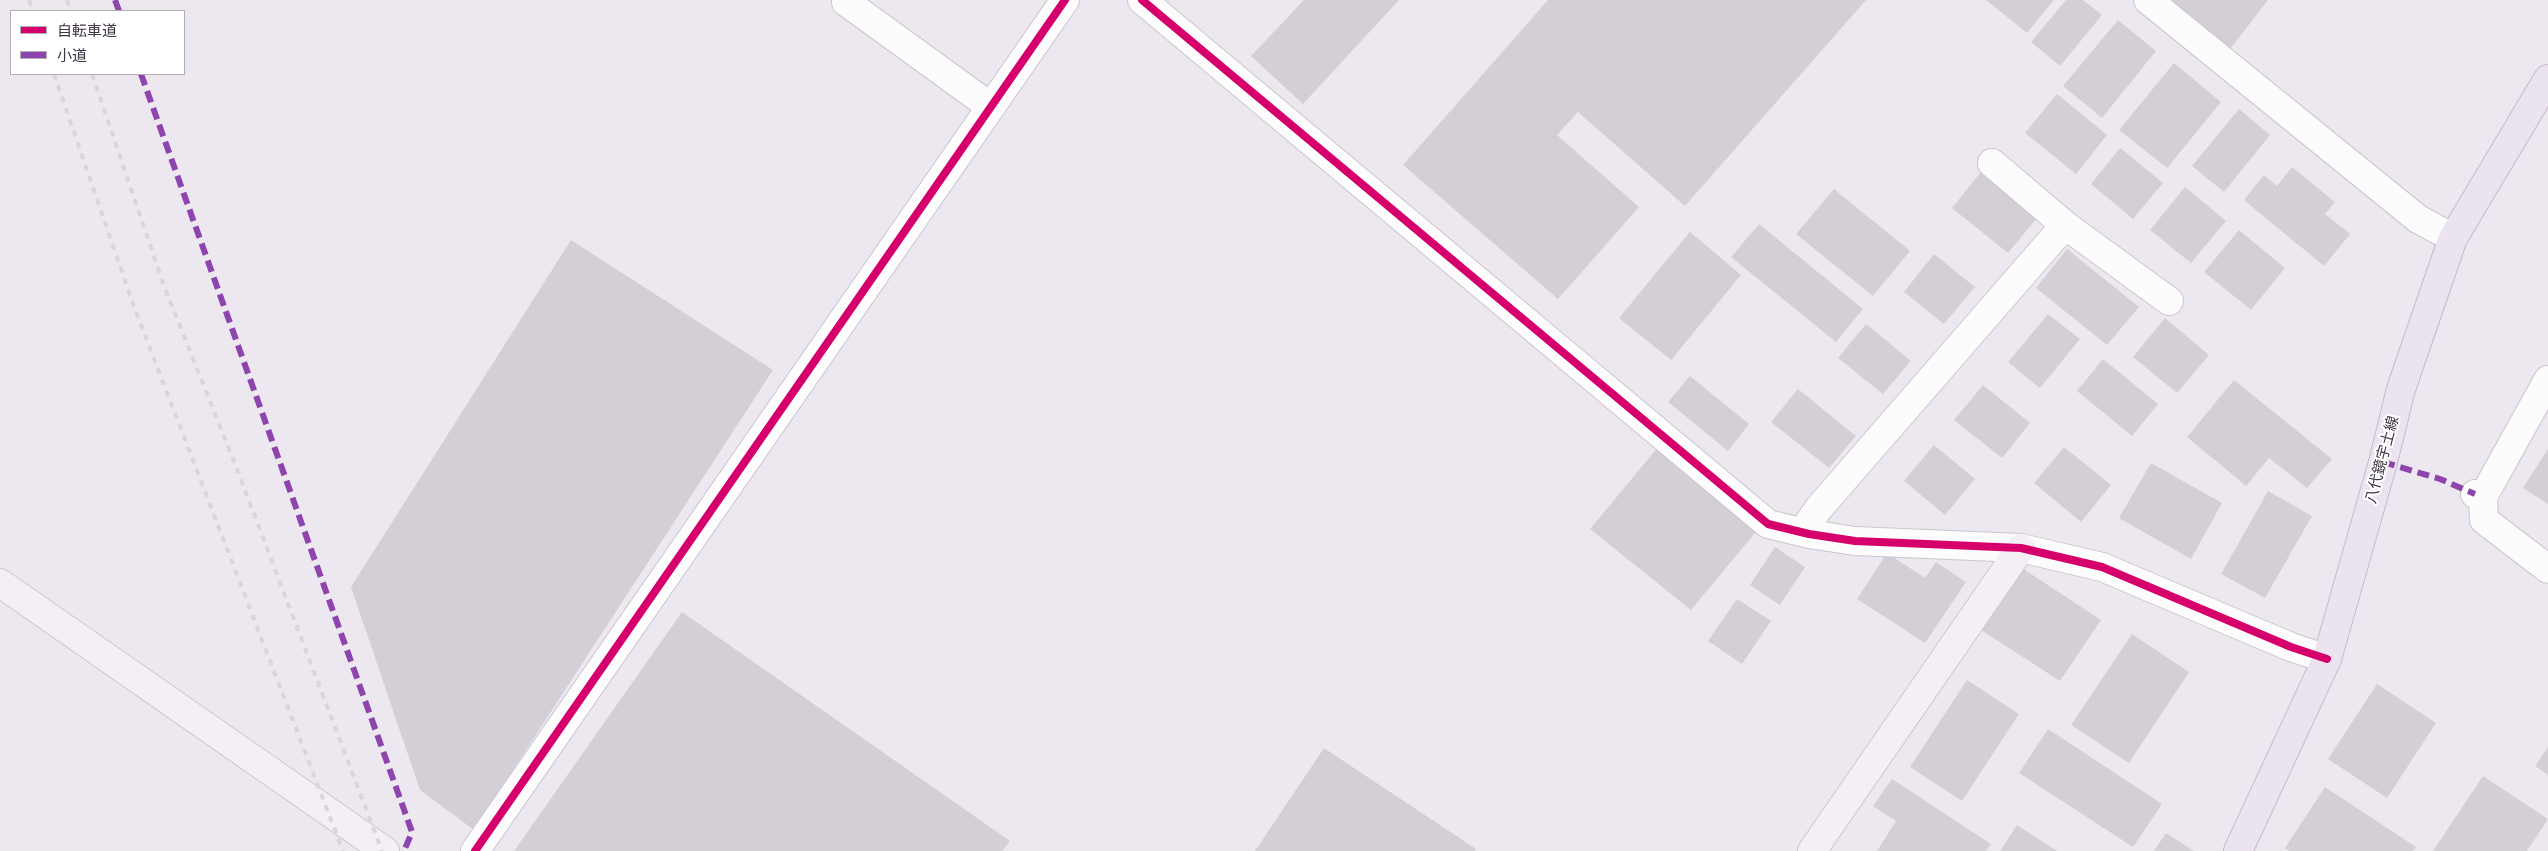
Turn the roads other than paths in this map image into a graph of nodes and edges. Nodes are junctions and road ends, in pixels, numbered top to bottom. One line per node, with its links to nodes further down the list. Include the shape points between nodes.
1 (1065, 0): 6 (street)
2 (1142, 0): 12 (street, via 1768,524)
3 (2148, 0): 9 (street, via 2418,219)
4 (846, 2): 6 (street)
5 (2548, 79): 9 (main road, 八代鏡宇土線)
6 (991, 107): 18 (street)
7 (1992, 163): 8 (street)
8 (2065, 225): 10 (street); 12 (street)
9 (2453, 238): 16 (main road, 八代鏡宇土線, via 2401,389)
10 (2169, 300)
11 (2548, 380): 14 (street, via 2479,496 2484,520)
12 (1802, 532): 13 (street, via 1855,541)
13 (2021, 548): 16 (street, via 2102,567 2291,647); 19 (street)
14 (2548, 569)
15 (0, 583): 17 (street)
16 (2327, 659): 20 (main road, 八代鏡宇土線)
17 (385, 851)
18 (475, 851)
19 (1812, 851)
20 (2238, 851)

